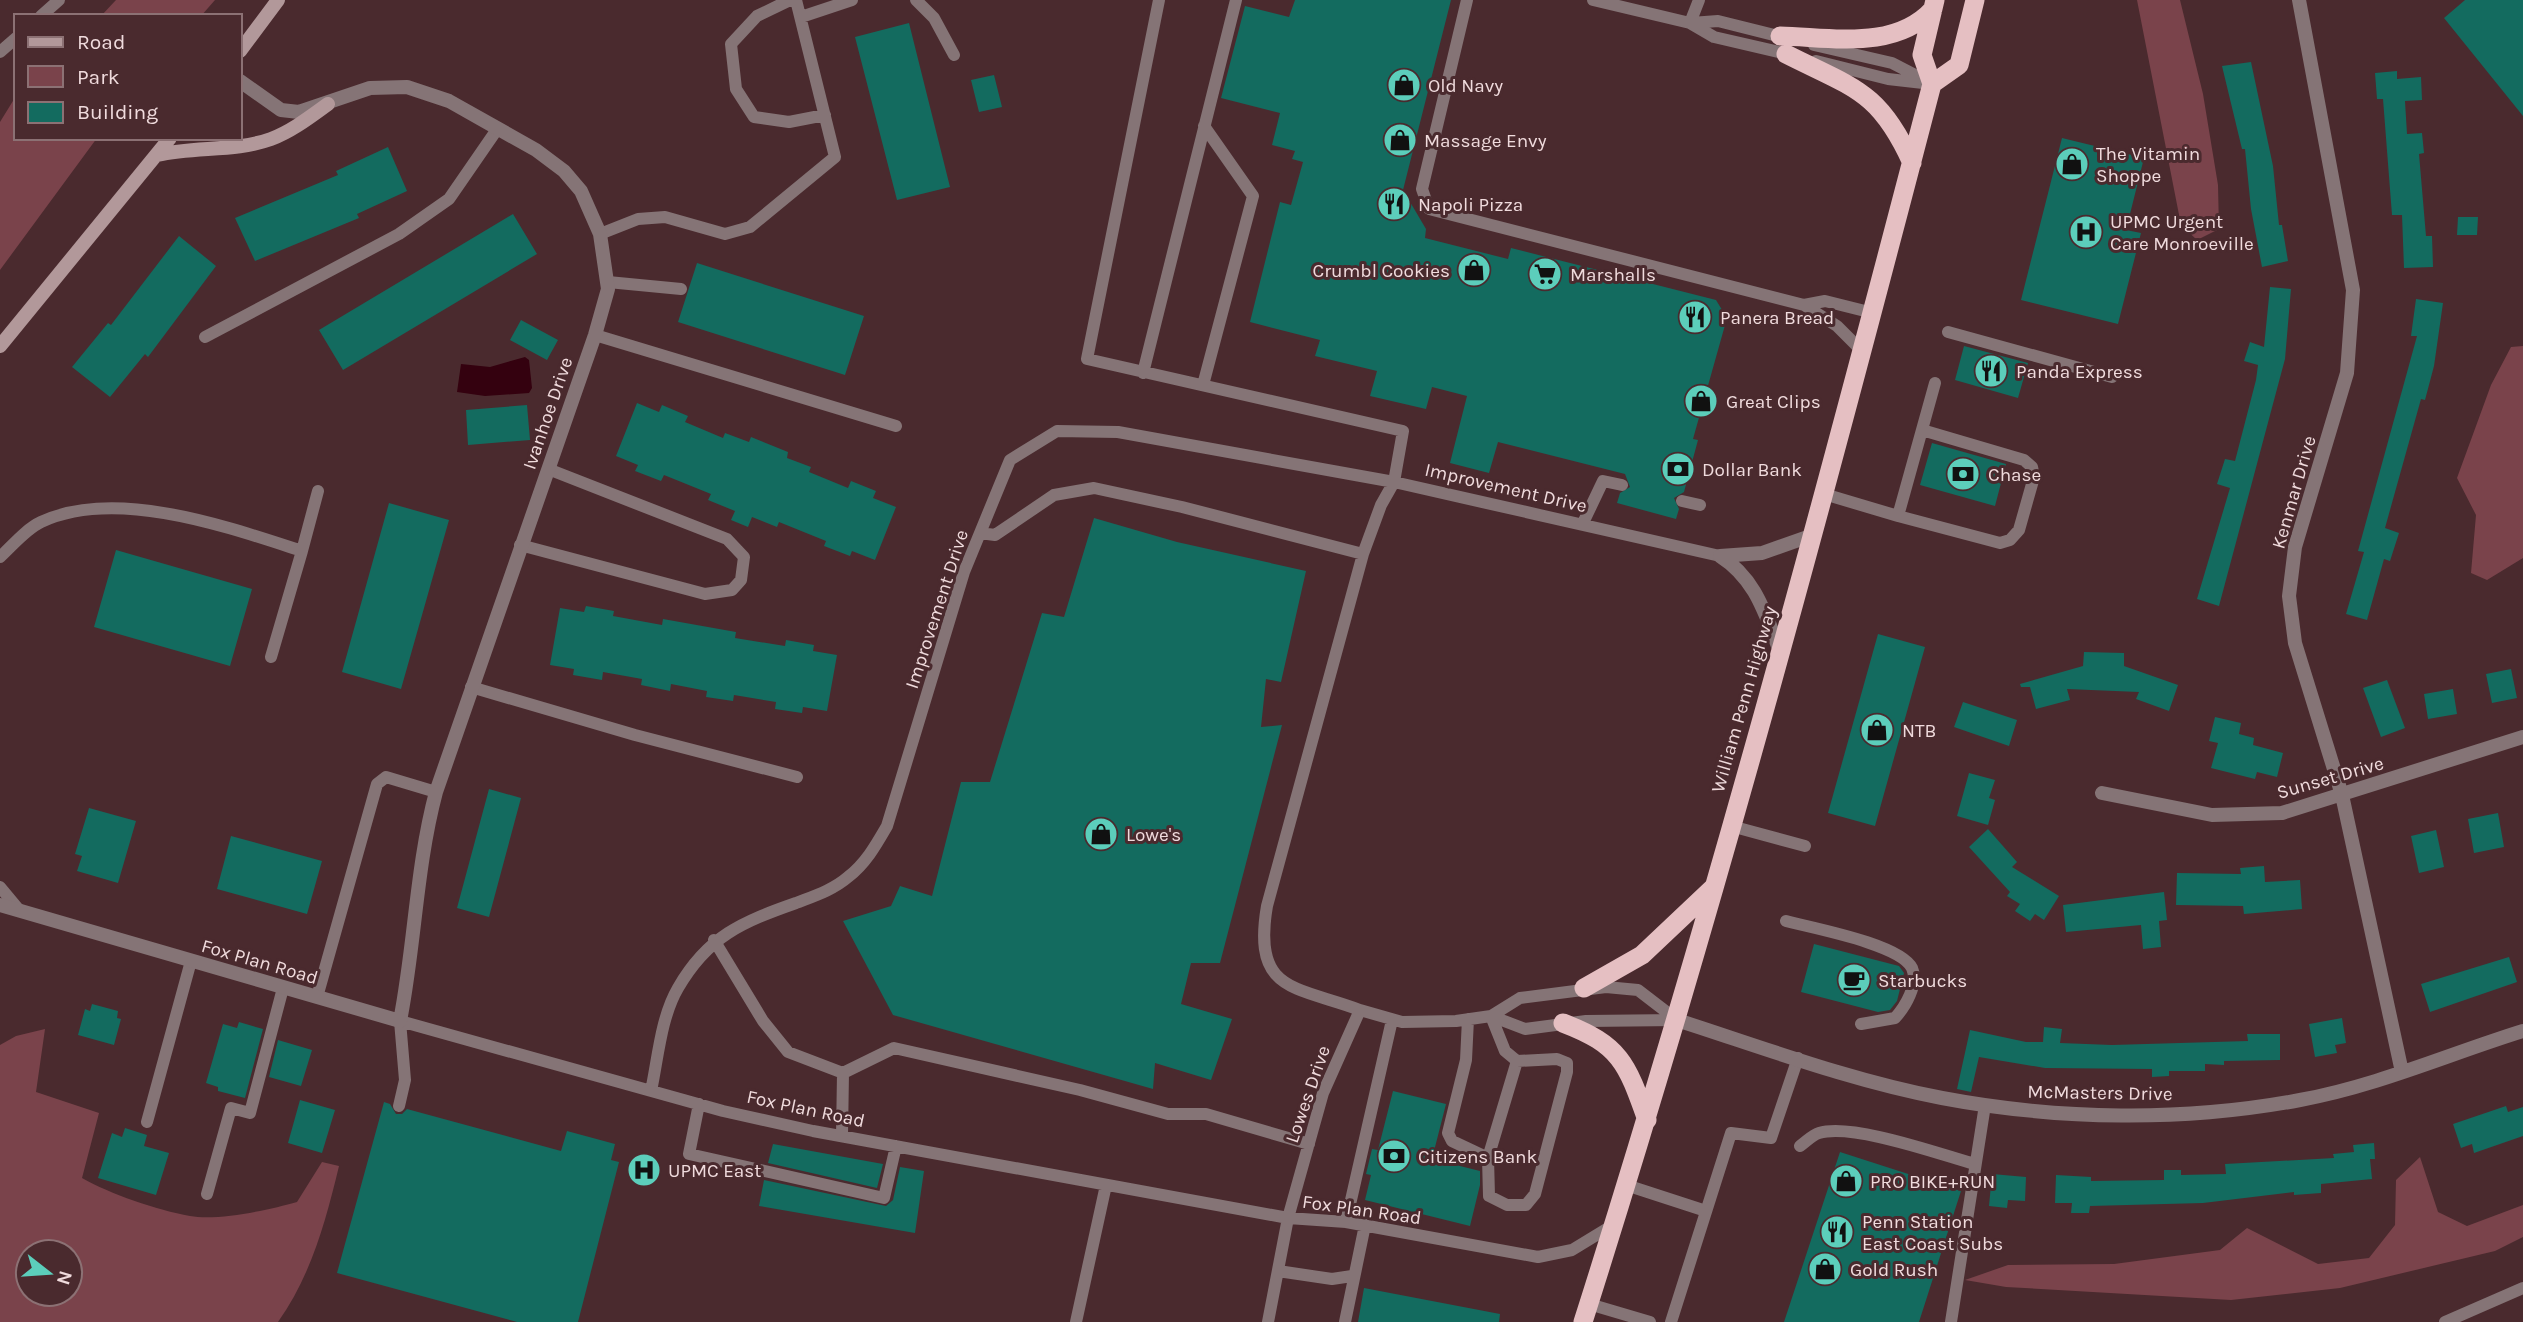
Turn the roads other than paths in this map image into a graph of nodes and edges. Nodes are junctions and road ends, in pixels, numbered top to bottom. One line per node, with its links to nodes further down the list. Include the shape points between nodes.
1 (59, 0): 15 (lane)
2 (278, 0): 20 (main road)
3 (790, 0): 26 (lane, via 757,16 731,44 736,89 754,117 789,122)
4 (796, 0): 16 (lane)
5 (852, 0): 16 (lane)
6 (916, 0): 22 (lane, via 934,18)
7 (1159, 0): 42 (lane, via 1087,359)
8 (1236, 0): 27 (lane)
9 (1467, 0): 35 (lane, via 1422,189 1429,209)
10 (1593, 0): 17 (lane)
11 (1699, 0): 17 (lane)
12 (1975, 0): 24 (highway, via 1959,65)
13 (2299, 0): 71 (street, Kenmar Drive, via 2353,290 2347,373 2295,547 2289,596 2295,643)
14 (1934, 4): 19 (highway, via 1915,26 1886,37); 24 (highway, William Penn Highway, via 1922,55)
15 (43, 14)
16 (801, 17): 26 (lane)
17 (1690, 23): 19 (lane, via 1714,37); 19 (lane, via 1718,21)
18 (14, 40): 21 (lane)
19 (1783, 45): 24 (lane, via 1888,79); 24 (lane, via 1892,63); 31 (highway, via 1870,98 1893,124)
20 (242, 48)
21 (0, 52)
22 (954, 55)
23 (242, 82): 25 (street, Ivanhoe Drive, via 281,110 299,112)
24 (1932, 84): 31 (highway, William Penn Highway)
25 (328, 104): 28 (street, Ivanhoe Drive, via 370,88 397,85 449,101); 30 (main road, via 292,130 272,138 231,148 190,148)
26 (825, 115): 32 (lane, via 835,157 750,227 725,233 664,217 638,219)
27 (1203, 127): 42 (lane); 45 (lane, via 1253,196)
28 (498, 128): 32 (street, Ivanhoe Drive, via 564,171 581,191); 39 (lane, via 449,199 399,234)
29 (168, 140): 30 (main road)
30 (157, 155): 40 (main road)
31 (1912, 163): 36 (highway, William Penn Highway)
32 (600, 234): 33 (street, Ivanhoe Drive)
33 (608, 282): 34 (lane); 38 (street, Ivanhoe Drive)
34 (681, 289)
35 (1804, 305): 36 (lane, via 1825,302); 41 (lane, via 1837,326)
36 (1873, 313): 41 (highway, William Penn Highway)
37 (1948, 332): 43 (lane)
38 (595, 335): 46 (lane); 48 (street, Ivanhoe Drive)
39 (205, 337)
40 (0, 346)
41 (1863, 352): 52 (highway, William Penn Highway)
42 (1143, 373): 45 (lane)
43 (2112, 377)
44 (1935, 383): 47 (lane)
45 (1203, 385): 49 (lane, via 1403,431)
46 (896, 426)
47 (1922, 430): 55 (lane); 55 (lane, via 2024,460 2034,477 2019,530 2000,543)
48 (548, 469): 59 (street, Ivanhoe Drive); 59 (lane, via 727,539 744,557 741,580 732,590 705,594)
49 (1394, 482): 56 (lane, Improvement Drive); 57 (lane, Improvement Drive, via 1118,432 1057,431 1010,460); 61 (lane)
50 (1622, 485): 56 (lane, via 1603,481)
51 (318, 491): 60 (lane)
52 (1824, 495): 55 (lane); 58 (highway, William Penn Highway)
53 (1682, 500): 54 (lane)
54 (1700, 505)
55 (1898, 516)
56 (1583, 523): 62 (lane, Improvement Drive)
57 (980, 533): 61 (lane, via 995,534 1054,495 1094,488); 79 (lane, Improvement Drive, via 964,572 901,786 887,826 870,855 829,890)
58 (1813, 535): 62 (street, via 1762,553); 64 (highway, William Penn Highway)
59 (520, 545): 66 (street, Ivanhoe Drive)
60 (302, 551): 63 (lane, via 171,515 116,509 79,512 40,523); 65 (lane)
61 (1363, 554): 84 (lane, via 1264,928 1266,957 1278,979)
62 (1720, 556): 64 (street, via 1754,588)
63 (0, 557)
64 (1780, 651): 72 (highway, William Penn Highway)
65 (271, 657)
66 (471, 687): 68 (lane); 69 (street, Ivanhoe Drive)
67 (2523, 737): 71 (street, Sunset Drive)
68 (797, 777)
69 (436, 792): 83 (lane, via 386,777 377,784); 89 (street, Ivanhoe Drive, via 419,867 412,956)
70 (2102, 793): 71 (street, Sunset Drive, via 2212,815 2282,813)
71 (2342, 795): 95 (street, Kenmar Drive)
72 (1731, 826): 73 (lane); 74 (highway, William Penn Highway)
73 (1805, 846)
74 (1714, 886): 82 (highway, via 1642,955); 88 (highway, William Penn Highway)
75 (0, 887): 77 (lane)
76 (0, 905): 77 (street, Fox Plan Road)
77 (20, 911): 80 (street, Fox Plan Road)
78 (1786, 921): 91 (lane, via 1880,947 1912,968 1914,979 1905,1007 1895,1018)
79 (714, 940): 96 (lane, via 763,1021 788,1052); 97 (lane, Improvement Drive, via 677,990)
80 (191, 961): 81 (street, Fox Plan Road); 102 (lane)
81 (283, 988): 83 (street, Fox Plan Road); 111 (lane, via 250,1112 230,1108)
82 (1584, 988): 85 (lane, via 1520,998); 88 (lane, via 1638,990)
83 (317, 998): 89 (street, Fox Plan Road)
84 (1360, 1010): 87 (lane); 104 (lane, Lowes Drive, via 1328,1080)
85 (1491, 1016): 86 (lane); 90 (lane, via 1525,1029); 94 (lane, via 1505,1051)
86 (1468, 1019): 87 (lane, via 1413,1024); 107 (lane, via 1466,1060 1448,1133 1452,1141)
87 (1392, 1020): 114 (lane)
88 (1677, 1020): 90 (lane); 93 (street, McMasters Drive); 101 (highway, William Penn Highway)
89 (400, 1021): 97 (lane, Fox Plan Road); 100 (lane, via 405,1080)
90 (1563, 1023): 101 (highway, via 1597,1037 1615,1051)
91 (1861, 1024)
92 (2523, 1031): 95 (street, McMasters Drive)
93 (1798, 1058): 99 (street, McMasters Drive, via 1898,1088); 112 (lane, via 1771,1138 1731,1133)
94 (1517, 1061): 107 (lane); 107 (lane, via 1557,1059 1567,1063 1535,1194 1525,1205 1507,1205 1489,1196)
95 (2402, 1072): 99 (street, McMasters Drive, via 2302,1100 2220,1111 2080,1114)
96 (843, 1073): 103 (lane); 104 (lane, via 894,1048 1168,1114 1206,1114)
97 (651, 1091): 98 (lane, Fox Plan Road)
98 (699, 1104): 103 (lane, Fox Plan Road); 105 (lane, via 688,1154 884,1198)
99 (1985, 1105): 108 (lane)
100 (399, 1106)
101 (1647, 1120): 110 (highway, William Penn Highway)
102 (147, 1122)
103 (842, 1136): 105 (lane, Fox Plan Road)
104 (1309, 1144): 113 (lane, Lowes Drive)
105 (896, 1146): 109 (lane, Fox Plan Road)
106 (1800, 1146): 108 (lane, via 1818,1133 1844,1132)
107 (1488, 1158)
108 (1975, 1164): 126 (lane)
109 (1106, 1185): 113 (lane, Fox Plan Road); 121 (lane)
110 (1626, 1185): 112 (lane); 115 (highway, William Penn Highway)
111 (207, 1194)
112 (1706, 1211): 125 (lane)
113 (1288, 1218): 114 (lane, Fox Plan Road); 117 (lane, Lowes Drive)
114 (1346, 1222): 116 (lane, Fox Plan Road)
115 (1614, 1224): 116 (lane, Fox Plan Road, via 1572,1250 1546,1257); 120 (highway, William Penn Highway)
116 (1365, 1225): 118 (lane)
117 (1278, 1271): 118 (lane, via 1332,1279); 122 (lane, Lowes Drive)
118 (1352, 1276): 123 (lane)
119 (2523, 1288): 127 (lane)
120 (1586, 1313): 124 (lane)
121 (1076, 1322)
122 (1268, 1322)
123 (1345, 1322)
124 (1650, 1322)
125 (1671, 1322)
126 (1951, 1322)
127 (2445, 1322)

